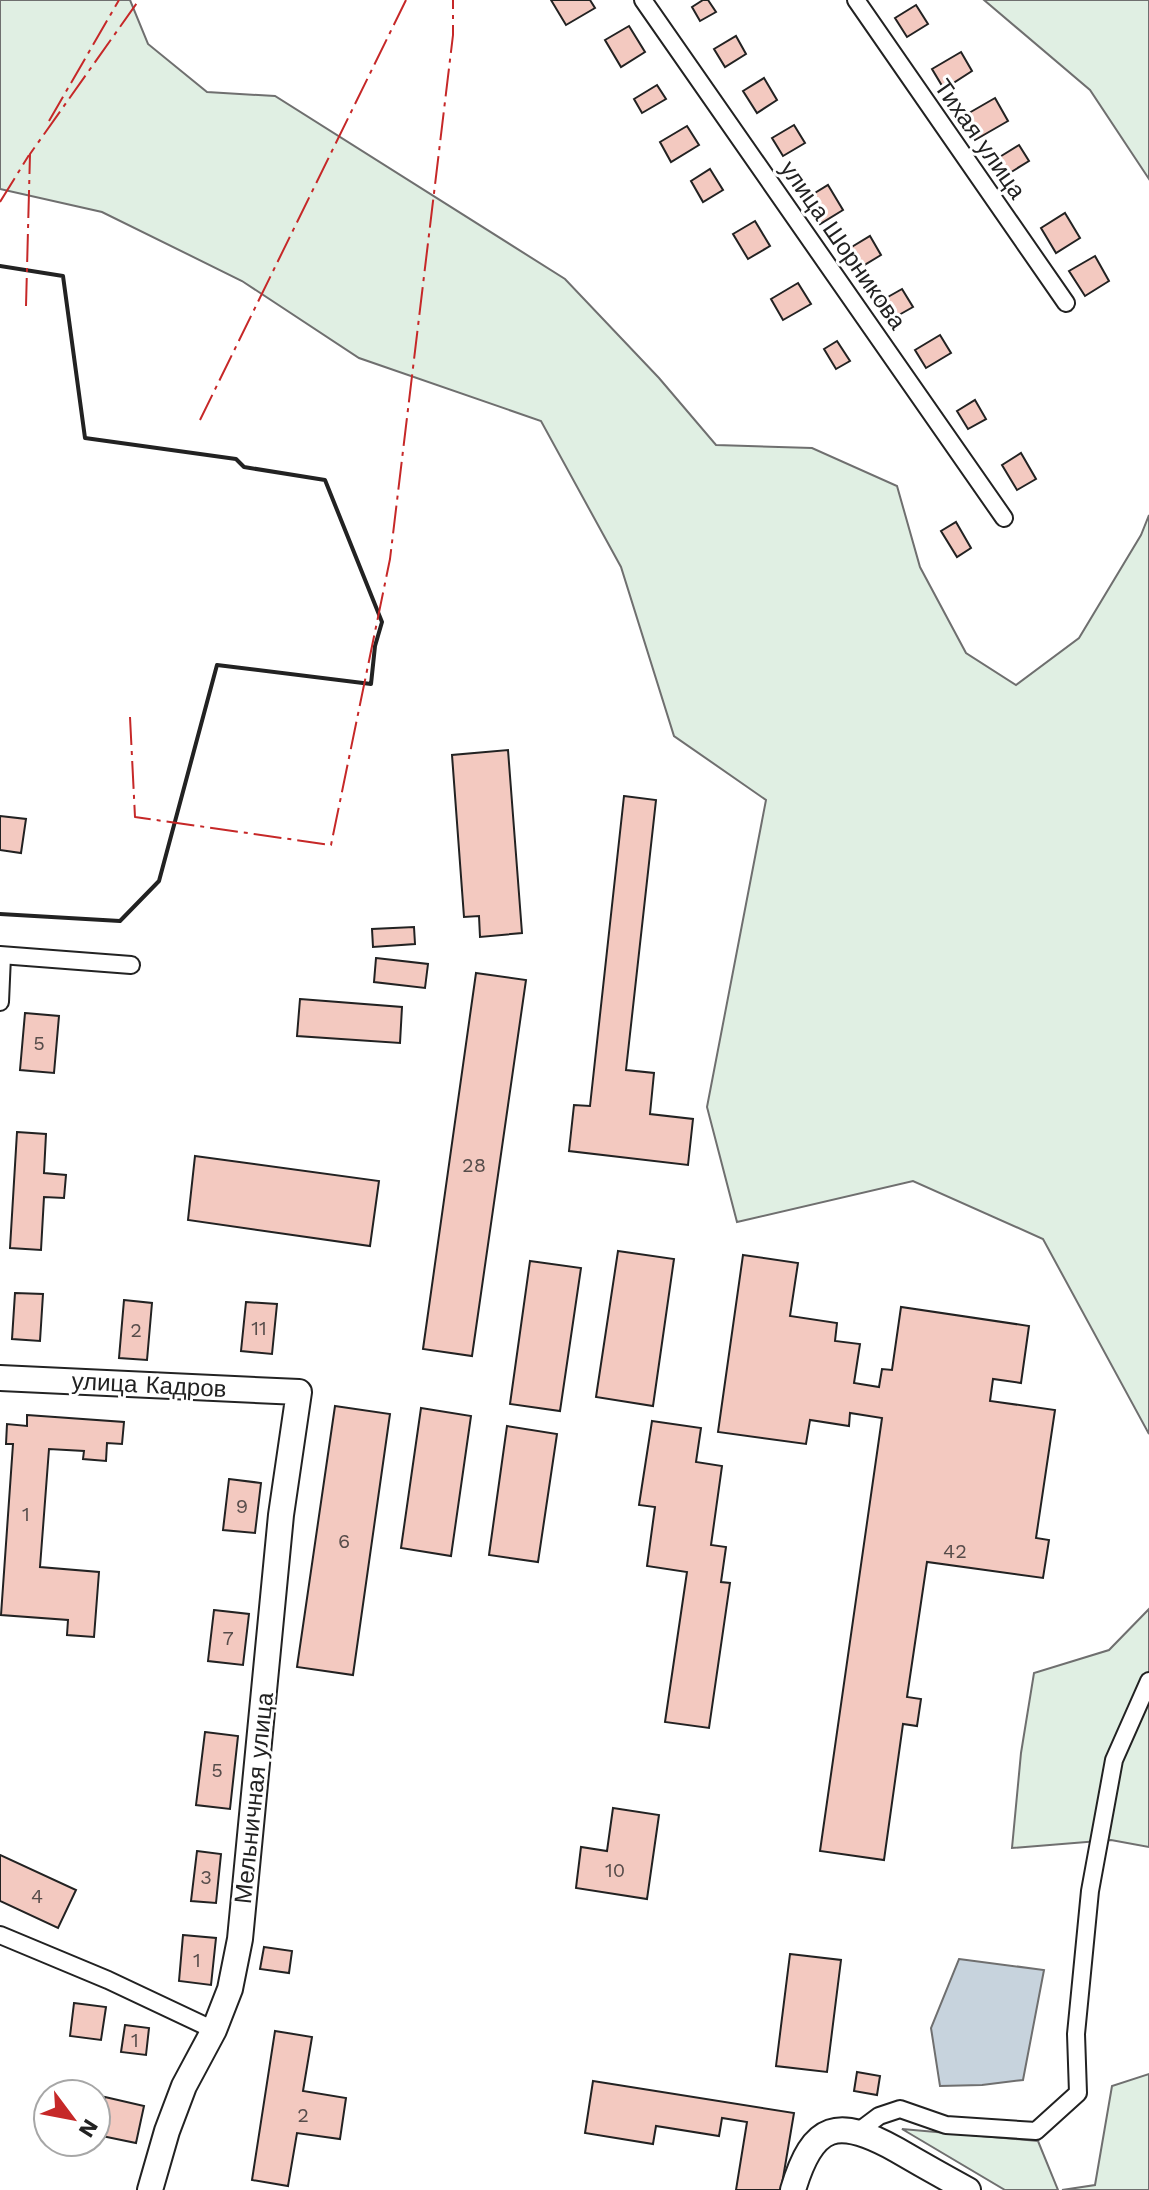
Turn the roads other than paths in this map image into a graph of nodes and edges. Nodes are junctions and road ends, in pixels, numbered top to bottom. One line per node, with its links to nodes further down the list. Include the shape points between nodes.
1 (643, 0): 4 (street, улица Шорникова)
2 (856, 0): 3 (street, Тихая улица)
3 (1066, 303)
4 (1004, 518)
5 (1, 956): 6 (street); 7 (street)
6 (131, 965)
7 (0, 1002)
8 (0, 1378): 9 (street, улица Кадров)
9 (299, 1392): 12 (street, Мельничная улица, via 281,1515 240,1939 230,1989)
10 (1149, 1681): 13 (street, via 1114,1760 1090,1891 1076,2034 1078,2093 1036,2131 946,2125 900,2109)
11 (0, 1935): 12 (street)
12 (214, 2030): 14 (street, Мельничная улица, via 178,2101)
13 (859, 2131): 15 (street, via 828,2132 814,2142); 16 (street)
14 (150, 2190)
15 (793, 2190)
16 (968, 2190)

